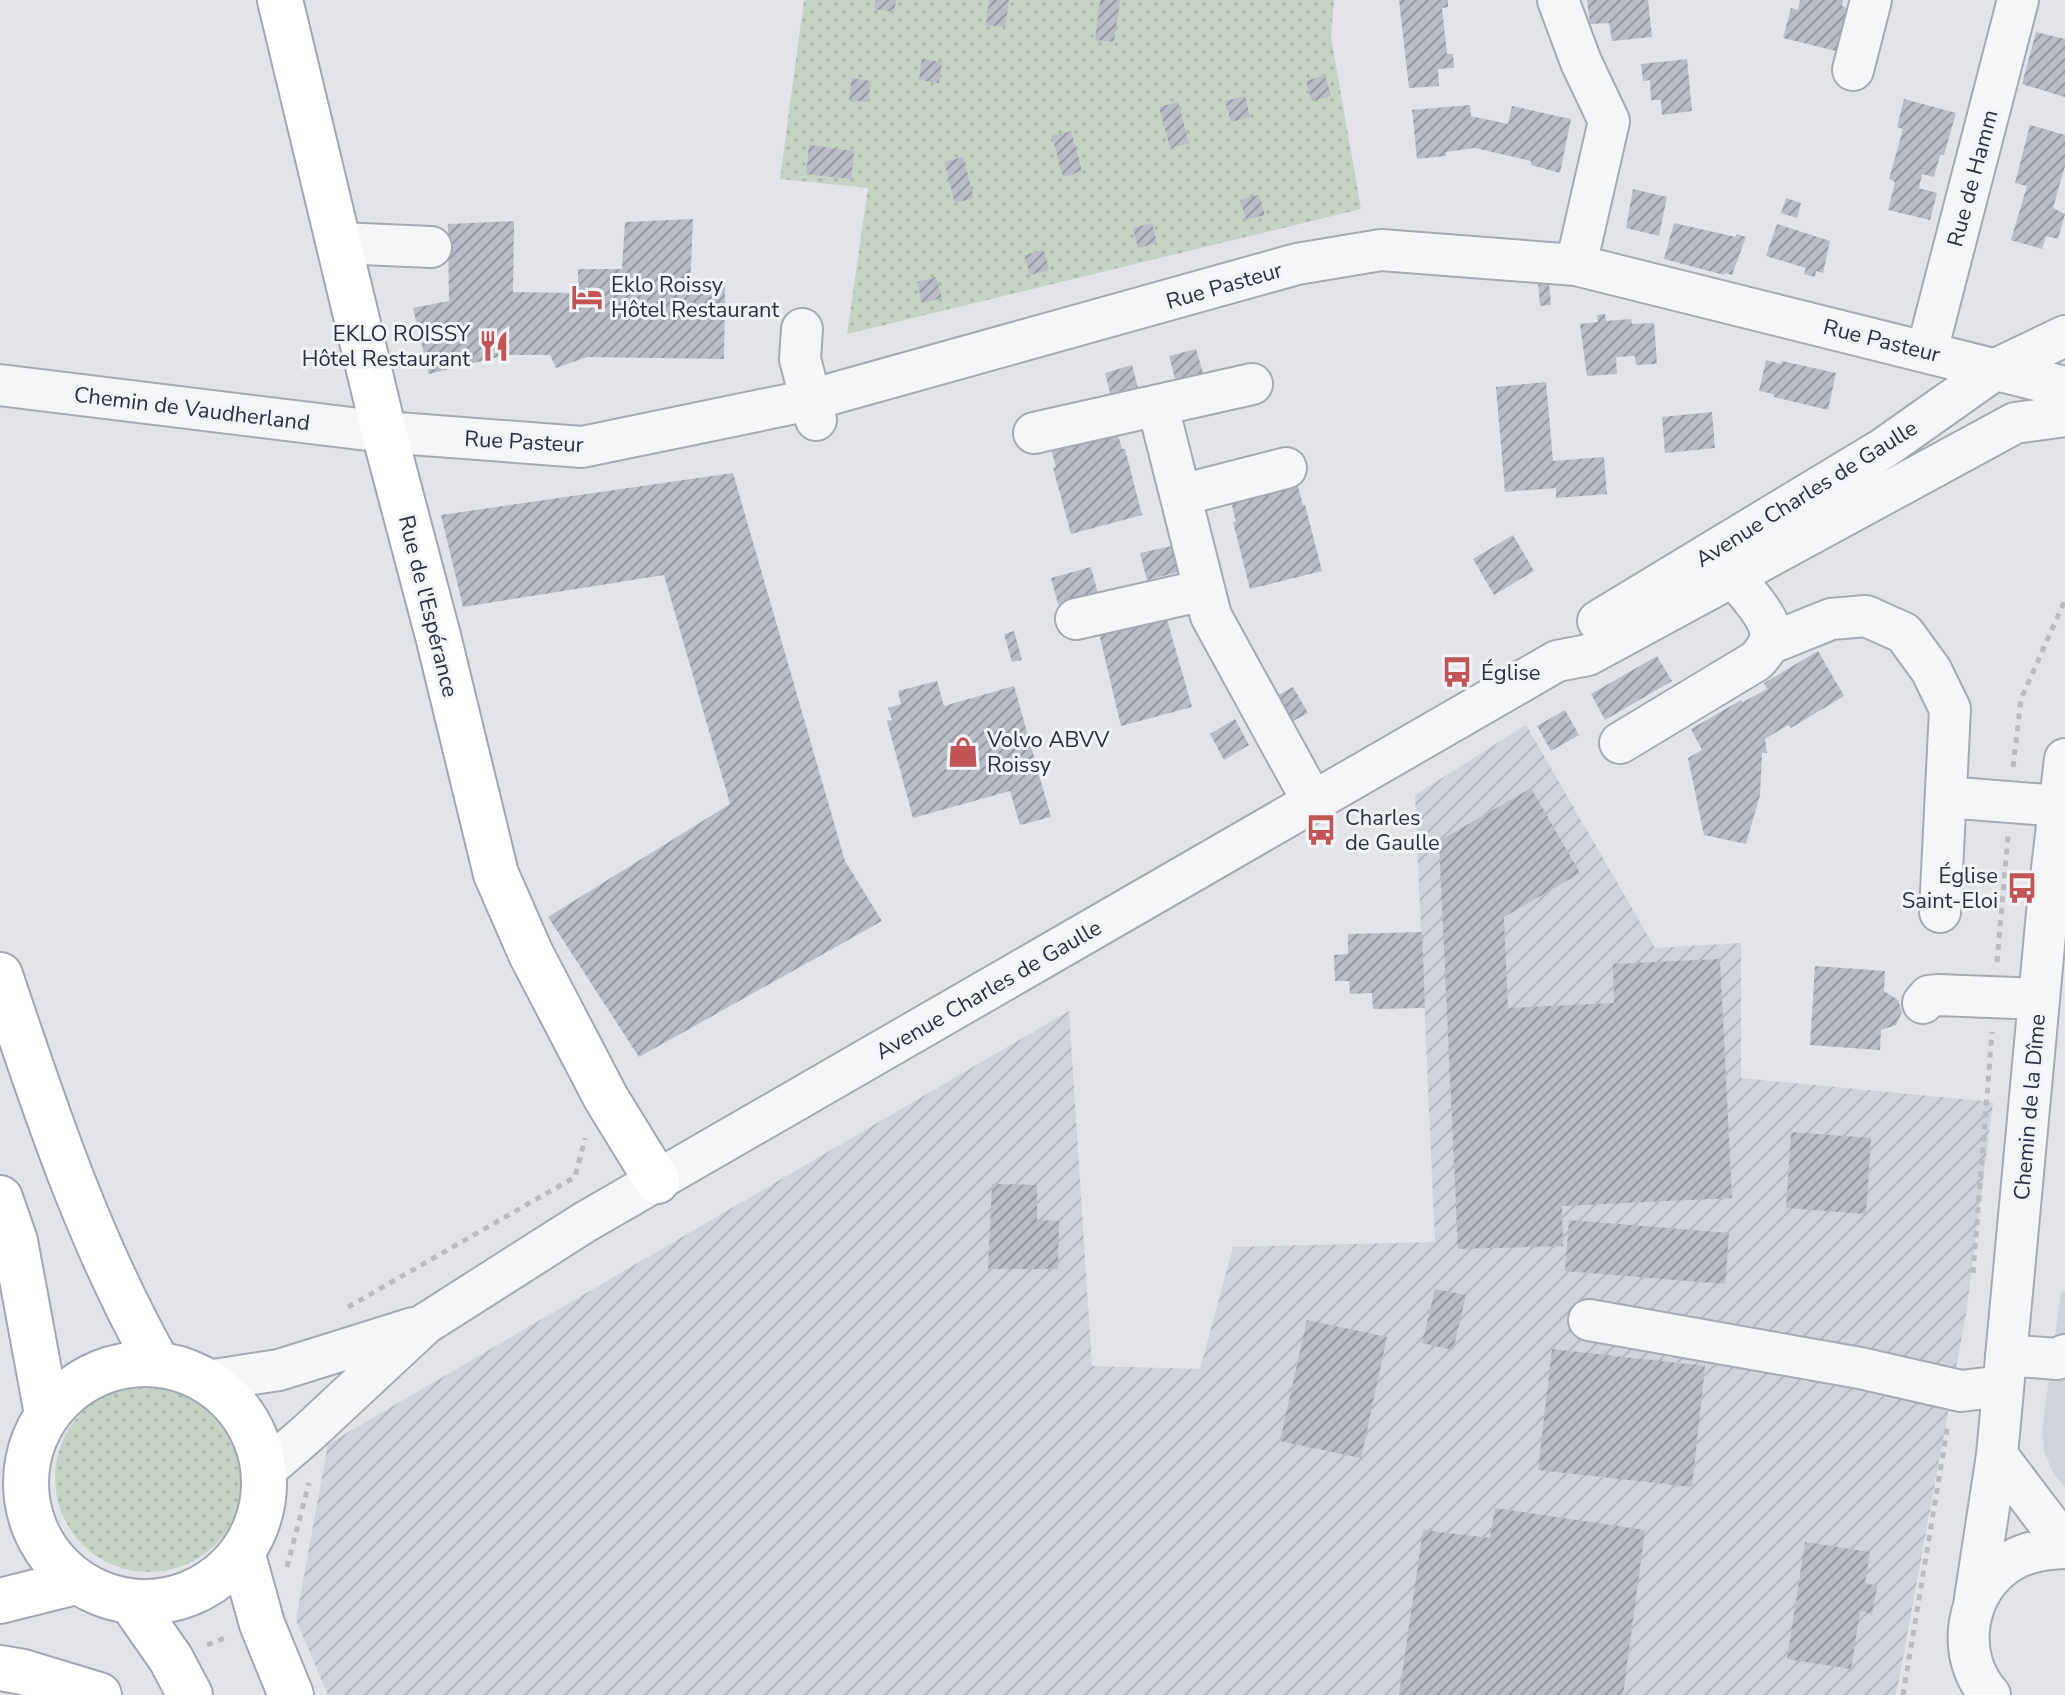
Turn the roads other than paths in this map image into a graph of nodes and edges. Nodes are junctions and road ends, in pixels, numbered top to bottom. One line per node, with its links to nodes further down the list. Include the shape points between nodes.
1 (280, 0): 6 (main road, Rue de l'Espérance)
2 (1558, 0): 8 (street, via 1609,121)
3 (1871, 0): 5 (street)
4 (2010, 2): 11 (street, Rue de Hamm)
5 (1853, 70)
6 (339, 243): 7 (street); 19 (main road, Rue de l'Espérance)
7 (431, 247)
8 (1576, 265): 11 (street, Rue Pasteur); 17 (street, Rue Pasteur, via 1381,250 1297,264)
9 (802, 329): 17 (street, via 800,359)
10 (2065, 336): 12 (street, Avenue Charles de Gaulle)
11 (1927, 351): 12 (street, Rue Pasteur)
12 (1996, 369): 15 (street, Rue Pasteur); 23 (street, Avenue Charles de Gaulle)
13 (1252, 384): 16 (street)
14 (0, 385): 19 (street, Chemin de Vaudherland)
15 (2065, 387)
16 (1158, 407): 20 (street); 22 (street)
17 (813, 410): 19 (street, Rue Pasteur, via 582,447)
18 (2065, 416): 23 (street, Avenue Charles de Gaulle, via 2015,423)
19 (384, 432): 36 (main road, Rue de l'Espérance, via 496,874 606,1098)
20 (1034, 433)
21 (1286, 468): 22 (street)
22 (1181, 495): 24 (street)
23 (1721, 565): 26 (street, via 1770,628); 30 (street, Avenue Charles de Gaulle, via 1588,655 1557,661)
24 (1204, 590): 25 (street); 30 (street, via 1211,616)
25 (1076, 619)
26 (1769, 644): 27 (street, via 1756,661); 29 (street, via 1831,619 1866,616 1904,633 1950,709)
27 (1620, 743)
28 (2065, 759): 31 (street, Chemin de la Dîme)
29 (1946, 797): 31 (street); 32 (street)
30 (1313, 802): 36 (street, Avenue Charles de Gaulle)
31 (2060, 806): 34 (street, Chemin de la Dîme)
32 (1940, 912)
33 (0, 975): 41 (main road, via 67,1172)
34 (2039, 999): 35 (street, via 1938,995); 42 (street, Chemin de la Dîme)
35 (1923, 1003)
36 (657, 1181): 39 (street, Avenue Charles de Gaulle)
37 (0, 1198): 44 (main road, via 15,1241)
38 (1589, 1320): 42 (street, via 1961,1391)
39 (425, 1324): 43 (street, Avenue Charles de Gaulle, via 279,1370); 46 (street, Avenue Charles de Gaulle)
40 (2062, 1362): 42 (street)
41 (158, 1364): 43 (main road); 44 (main road, via 126,1365 96,1374)
42 (2004, 1370): 45 (street, Chemin de la Dîme)
43 (207, 1381): 46 (main road, via 234,1404 253,1432)
44 (47, 1414): 47 (main road)
45 (1997, 1455): 48 (street); 53 (street, Chemin de la Dîme)
46 (264, 1471): 49 (main road, via 257,1525)
47 (12, 1497): 50 (main road, via 48,1555)
48 (2065, 1547): 53 (street, via 2011,1561 1989,1579)
49 (242, 1552): 52 (main road, via 221,1576 194,1593 164,1602); 58 (main road, via 262,1624)
50 (76, 1582): 51 (main road); 52 (main road)
51 (0, 1601)
52 (132, 1603): 57 (main road)
53 (1974, 1605): 55 (street, Chemin de la Dîme, via 1968,1634)
54 (0, 1668): 56 (main road)
55 (1977, 1685)
56 (99, 1695)
57 (190, 1695)
58 (291, 1695)

